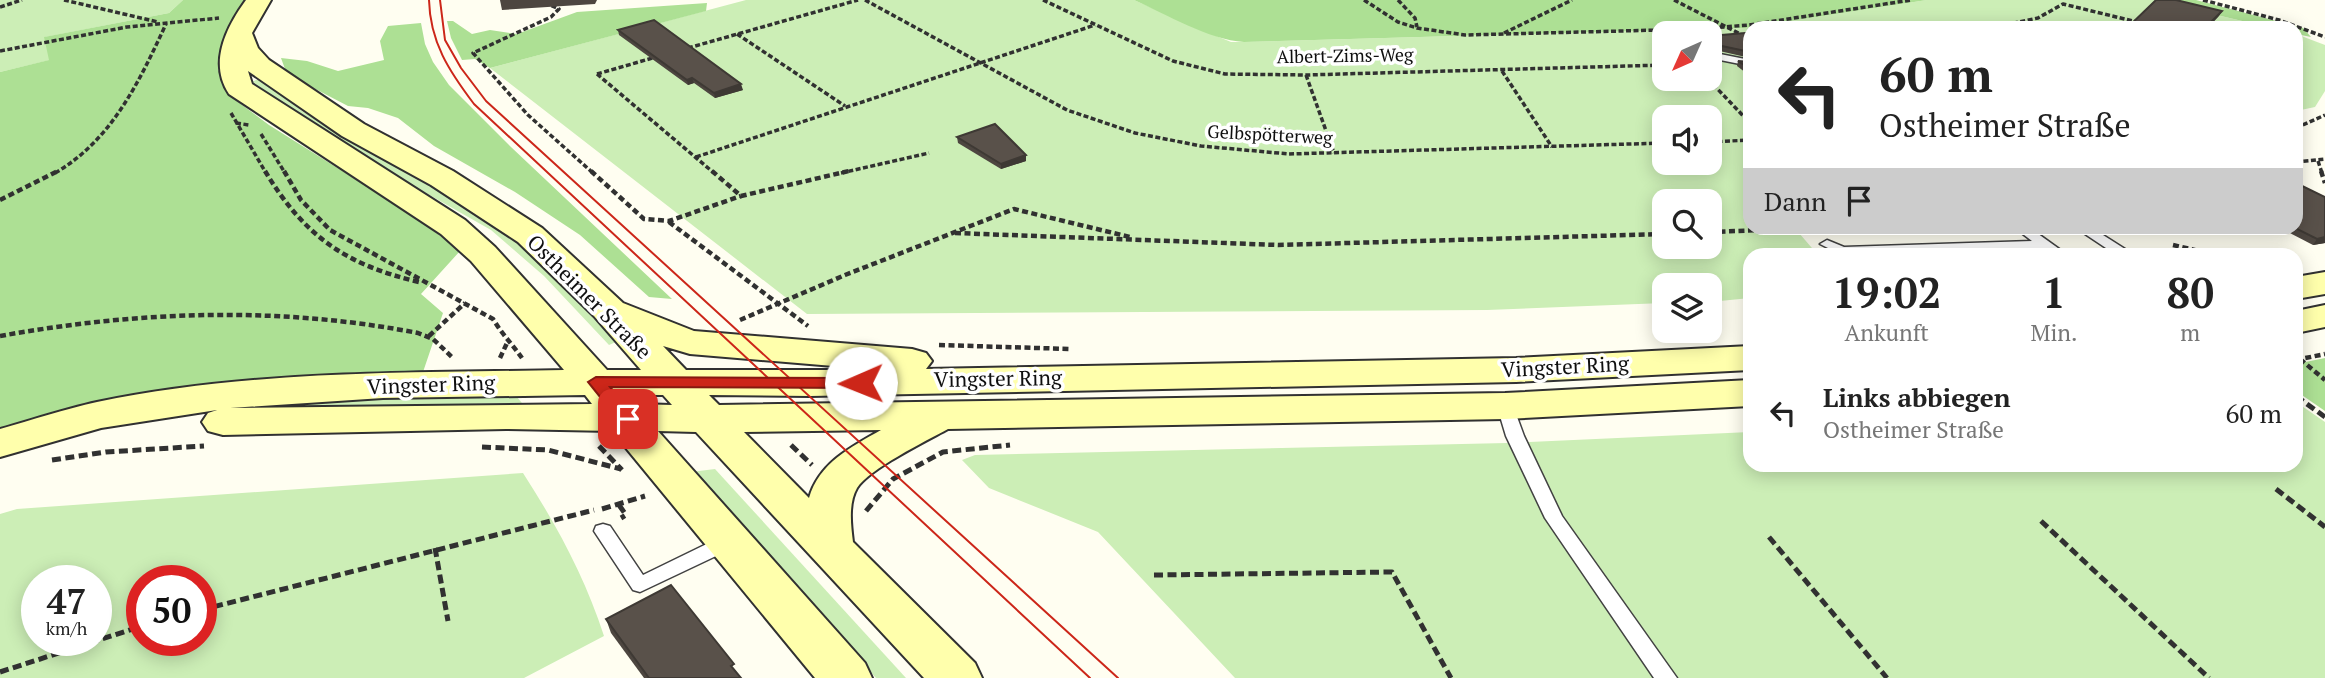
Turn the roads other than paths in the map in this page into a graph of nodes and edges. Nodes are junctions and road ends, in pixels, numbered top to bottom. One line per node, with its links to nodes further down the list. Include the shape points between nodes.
1 (249, 16): 4 (main road, Ostheimer Straße, via 245,50 259,66)
2 (1722, 58): 3 (lane)
3 (1743, 63)
4 (256, 81): 15 (main road, Ostheimer Straße, via 442,178 530,235); 20 (main road, Ostheimer Straße, via 258,103 453,227 483,254)
5 (2032, 235): 8 (lane)
6 (2094, 235): 12 (lane)
7 (1827, 244): 9 (lane)
8 (2047, 245): 10 (lane); 11 (lane)
9 (1836, 248)
10 (1944, 248)
11 (2051, 248)
12 (2116, 248)
13 (2325, 283): 14 (main road)
14 (2303, 287)
15 (607, 308): 19 (main road, via 691,342); 21 (main road, Ostheimer Straße)
16 (2325, 316): 17 (main road)
17 (2303, 321)
18 (1743, 358): 19 (main road, Vingster Ring, via 1516,370)
19 (1074, 364): 21 (main road, Vingster Ring, via 810,384)
20 (596, 382): 21 (main road, Vingster Ring); 25 (main road, Ostheimer Straße); 27 (main road, Vingster Ring, via 244,394 97,415)
21 (674, 382): 26 (main road, Ostheimer Straße)
22 (1743, 393): 23 (main road, Vingster Ring)
23 (1505, 407): 24 (main road, Vingster Ring); 33 (lane, via 1554,518)
24 (942, 415): 26 (main road, Vingster Ring); 29 (main road, via 885,446 837,481 827,512)
25 (628, 419): 26 (main road, Vingster Ring); 27 (main road, Vingster Ring, via 251,419); 30 (main road, Ostheimer Straße)
26 (708, 420): 29 (main road, Ostheimer Straße)
27 (0, 444)
28 (603, 531): 30 (lane, via 640,585)
29 (846, 533): 32 (main road, Ostheimer Straße)
30 (728, 542): 31 (main road, Ostheimer Straße)
31 (846, 678)
32 (956, 678)
33 (1666, 678)

